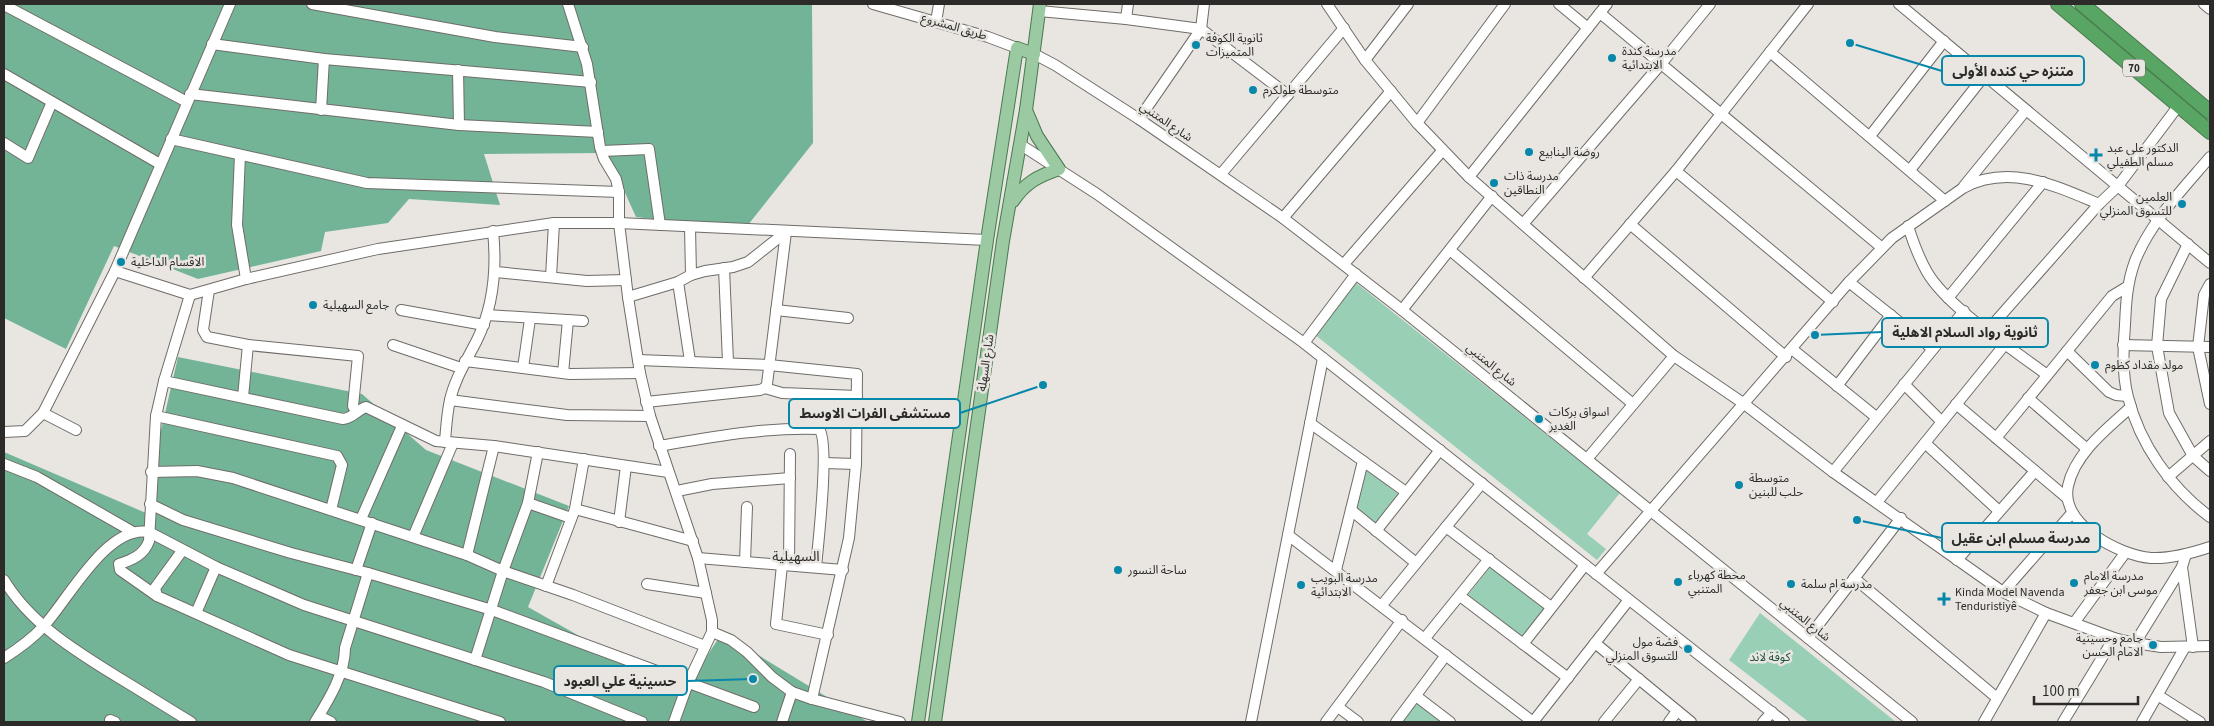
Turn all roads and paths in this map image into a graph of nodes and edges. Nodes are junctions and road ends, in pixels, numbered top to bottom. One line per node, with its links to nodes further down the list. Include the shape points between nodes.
1 (230, 4): 29 (street)
2 (312, 4): 30 (street, via 495,36)
3 (568, 4): 30 (street)
4 (872, 4): 24 (street, طريق المشروع)
5 (939, 4): 24 (street)
6 (1128, 4): 23 (street)
7 (1204, 4): 27 (street)
8 (1328, 4): 25 (street)
9 (1408, 4): 35 (street)
10 (1505, 4): 52 (street)
11 (1559, 4): 26 (street)
12 (1607, 4): 22 (street)
13 (1710, 4): 36 (street)
14 (1808, 4): 32 (street)
15 (1901, 4): 28 (street)
16 (2058, 4): 45 (highway, 70)
17 (2082, 4): 49 (highway, 70)
18 (2204, 4): 21 (street)
19 (4, 5): 43 (street)
20 (1040, 7): 23 (street); 33 (main road, شارع السهلة)
21 (2210, 9)
22 (1600, 13): 26 (street); 36 (street)
23 (1126, 19): 27 (street)
24 (936, 22): 31 (street, طريق المشروع)
25 (1344, 28): 35 (street); 42 (street)
26 (1588, 28): 69 (street)
27 (1201, 29): 42 (street); 51 (street)
28 (1944, 41): 39 (street); 56 (street)
29 (212, 44): 34 (street); 43 (street)
30 (583, 47): 40 (street)
31 (1017, 48): 33 (main road, طريق المشروع); 89 (main road, شارع السهلة)
32 (1770, 52): 50 (street); 56 (street)
33 (1034, 54): 47 (main road, شارع السهلة); 51 (street, شارع المتنبي)
34 (324, 59): 37 (street); 46 (street)
35 (1365, 60): 41 (street)
36 (1661, 64): 50 (street); 82 (street)
37 (458, 70): 40 (street); 53 (street)
38 (4, 74): 44 (street)
39 (1984, 75): 48 (street); 66 (street)
40 (591, 82): 54 (street)
41 (1391, 91): 52 (street); 78 (street)
42 (1288, 95): 68 (street)
43 (188, 98): 46 (street); 57 (street)
44 (52, 102): 58 (street, via 28,158); 64 (street)
45 (2179, 106): 55 (highway, 70); 71 (street)
46 (321, 110): 53 (street)
47 (1026, 110): 59 (main road, شارع السهلة); 65 (main road, via 1037,136)
48 (2026, 110): 71 (street); 72 (street)
49 (2210, 112)
50 (1722, 114): 67 (street); 91 (street)
51 (1139, 119): 68 (street, شارع المتنبي)
52 (1417, 124): 61 (street)
53 (459, 125): 54 (street)
54 (598, 132): 60 (street)
55 (2210, 132)
56 (1870, 136): 66 (street)
57 (171, 139): 62 (street); 64 (street)
58 (4, 143)
59 (1021, 145): 65 (street); 76 (main road, شارع السهلة)
60 (602, 151): 73 (street); 84 (street, via 649,148)
61 (1442, 151): 69 (street); 94 (street)
62 (240, 155): 73 (street, via 367,183); 102 (street, via 237,225)
63 (2210, 157): 79 (street)
64 (160, 164): 96 (street)
65 (1058, 169): 76 (main road, via 1038,176 1022,187); 124 (street)
66 (1910, 170): 75 (street)
67 (1676, 171): 83 (street); 112 (street)
68 (1220, 174): 78 (street, شارع المتنبي)
69 (1468, 178): 74 (street)
70 (2044, 182): 72 (street, via 1998,177); 77 (street); 111 (street)
71 (2118, 186): 77 (street); 79 (street)
72 (1963, 188): 75 (street)
73 (619, 192): 80 (street)
74 (1492, 196): 82 (street); 92 (street)
75 (1945, 201): 85 (street)
76 (1011, 203): 222 (main road, شارع السهلة)
77 (2099, 204): 123 (street)
78 (1284, 218): 94 (street, شارع المتنبي)
79 (2158, 219): 90 (street); 107 (street, via 2136,260)
80 (619, 223): 81 (street); 84 (street); 103 (street)
81 (554, 224): 87 (street); 100 (street)
82 (1523, 224): 101 (street)
83 (1630, 224): 101 (street); 134 (street)
84 (660, 226): 86 (street)
85 (1908, 226): 91 (street); 111 (street, via 1928,274)
86 (690, 227): 88 (street); 99 (street)
87 (493, 231): 97 (street); 102 (street, via 378,249)
88 (786, 232): 89 (street); 95 (street, via 748,262); 114 (street)
89 (987, 240): 219 (main road, شارع السهلة)
90 (2188, 244): 93 (street); 129 (street, via 2161,299)
91 (1880, 247): 105 (street)
92 (1451, 250): 115 (street); 157 (street)
93 (2210, 262)
94 (1344, 264): 98 (street, شارع المتنبي)
95 (724, 268): 99 (street); 139 (street)
96 (115, 271): 109 (street); 162 (street)
97 (496, 272): 100 (street); 120 (street)
98 (1356, 274): 115 (street, شارع المتنبي); 124 (street)
99 (691, 275): 104 (street)
100 (551, 277): 103 (street, via 587,281)
101 (1584, 278): 135 (street)
102 (246, 279): 108 (street)
103 (626, 280): 110 (street)
104 (678, 282): 110 (street); 138 (street)
105 (1849, 282): 112 (street); 117 (street)
106 (2210, 284): 130 (street, via 2204,295)
107 (2127, 287): 128 (street); 133 (street, via 2112,296)
108 (208, 290): 109 (street); 126 (street, via 204,334)
109 (190, 295): 146 (street)
110 (628, 297): 137 (street)
111 (1948, 298): 116 (street)
112 (1833, 302): 134 (street)
113 (401, 310): 120 (street)
114 (776, 310): 118 (street); 141 (street)
115 (1402, 310): 183 (street, شارع المتنبي)
116 (1964, 311): 123 (street); 132 (street)
117 (1891, 315): 132 (street); 148 (street)
118 (848, 318)
119 (530, 319): 120 (street); 121 (street); 142 (street)
120 (485, 320): 140 (street)
121 (568, 320): 122 (street); 143 (street)
122 (583, 321)
123 (1988, 330): 125 (street)
124 (1304, 343): 136 (street)
125 (2006, 344): 145 (street); 158 (street)
126 (248, 345): 152 (street); 161 (street, via 356,355 359,359 353,406)
127 (393, 345): 140 (street)
128 (2123, 345): 129 (street); 151 (street)
129 (2157, 346): 130 (street); 181 (street, via 2169,413)
130 (2198, 346): 131 (street); 159 (street)
131 (2210, 347)
132 (1933, 349): 147 (street)
133 (2067, 351): 145 (street); 151 (street, via 2109,392)
134 (1789, 353): 148 (street); 156 (street)
135 (1674, 356): 156 (street); 157 (street)
136 (1323, 358): 167 (street); 177 (street)
137 (638, 360): 138 (street); 144 (street)
138 (690, 361): 139 (street)
139 (728, 362): 141 (street)
140 (463, 364): 142 (street); 154 (street)
141 (769, 365): 149 (street); 150 (street, via 854,373 858,378)
142 (523, 368): 143 (street)
143 (563, 373): 144 (street)
144 (640, 373): 155 (street)
145 (2047, 376): 153 (street)
146 (164, 381): 152 (street); 163 (street)
147 (1904, 384): 165 (street); 166 (street)
148 (1837, 386): 165 (street)
149 (765, 388): 150 (street, via 782,393); 155 (street)
150 (857, 396): 187 (street)
151 (2127, 396): 160 (street)
152 (243, 397): 161 (street, via 343,419)
153 (2028, 398): 171 (street); 178 (street)
154 (450, 400): 164 (street, via 567,416); 173 (street)
155 (646, 402): 164 (street)
156 (1743, 403): 193 (street); 206 (street)
157 (1633, 404): 183 (street)
158 (1956, 404): 166 (street); 171 (street)
159 (2210, 404)
160 (2131, 407): 178 (street); 194 (street, via 2143,440)
161 (356, 412): 168 (street, via 366,407)
162 (43, 413): 169 (street); 170 (street, via 25,432)
163 (156, 416): 191 (street); 204 (street, via 338,456 342,465)
164 (650, 416): 176 (street)
165 (1876, 417): 193 (street)
166 (1942, 422): 174 (street)
167 (1310, 423): 184 (street); 220 (street)
168 (402, 426): 173 (street, via 428,439); 212 (street)
169 (76, 430)
170 (4, 432)
171 (1996, 438): 189 (street)
172 (2210, 441): 181 (street)
173 (449, 442): 175 (street); 221 (street)
174 (1925, 443): 200 (street); 207 (street)
175 (494, 446): 179 (street); 228 (street)
176 (659, 446): 185 (street, via 754,431 819,429); 192 (street)
177 (1440, 450): 196 (street); 198 (street)
178 (2087, 450): 199 (street, via 2074,468)
179 (538, 452): 182 (street); 201 (street)
180 (790, 454): 195 (street)
181 (2192, 456): 190 (street); 194 (street)
182 (584, 459): 188 (street); 208 (street)
183 (1587, 459): 206 (street, شارع المتنبي)
184 (1363, 461): 198 (street); 205 (street)
185 (824, 463): 187 (street); 237 (street)
186 (4, 464): 217 (street, via 37,477)
187 (856, 464): 240 (street)
188 (626, 466): 192 (street); 213 (street)
189 (2035, 471): 199 (street); 207 (street)
190 (2210, 471)
191 (152, 472): 202 (street); 204 (street, via 197,471 233,478)
192 (668, 472): 197 (street)
193 (1833, 472): 200 (street)
194 (2168, 477): 210 (street)
195 (790, 478): 197 (street, via 712,484); 234 (street)
196 (1482, 483): 215 (street); 235 (street)
197 (677, 491): 223 (street)
198 (1406, 492): 216 (street)
199 (2066, 498): 209 (street)
200 (1877, 502): 211 (street)
201 (528, 503): 208 (street); 242 (street)
202 (150, 504): 218 (street); 239 (street, via 183,520)
203 (747, 507): 232 (street)
204 (331, 510): 212 (street)
205 (1351, 510): 216 (street); 241 (street)
206 (1650, 510): 244 (street); 266 (street, شارع المتنبي)
207 (2000, 511): 231 (street)
208 (573, 513): 213 (street); 248 (street)
209 (2072, 513): 226 (street, via 2082,525); 249 (street)
210 (2210, 517)
211 (1901, 518): 231 (street); 245 (street)
212 (361, 519): 214 (street)
213 (619, 522): 223 (street)
214 (372, 523): 221 (street); 239 (street)
215 (1446, 526): 230 (street); 233 (street)
216 (1376, 531): 233 (street)
217 (133, 532): 218 (street); 262 (street, via 102,553)
218 (149, 532): 225 (street); 251 (street, via 147,546 140,555 119,564 120,570)
219 (945, 535): 222 (main road); 298 (main road, شارع السهلة)
220 (1288, 535): 241 (street); 300 (street)
221 (413, 537): 228 (street)
222 (962, 538): 299 (main road, شارع السهلة)
223 (692, 541): 229 (street)
224 (2210, 547): 227 (street)
225 (182, 551): 236 (street); 251 (street, via 155,588)
226 (2125, 553): 227 (street, via 2152,558); 261 (street)
227 (2186, 554): 238 (street)
228 (466, 555): 242 (street)
229 (698, 558): 232 (street); 250 (street)
230 (1489, 560): 252 (street); 255 (street)
231 (1957, 560): 249 (street)
232 (745, 562): 234 (street)
233 (1416, 564): 254 (street)
234 (786, 565): 237 (street); 264 (street, via 776,624)
235 (1585, 565): 244 (street); 255 (street)
236 (216, 567): 257 (street); 260 (street)
237 (816, 567): 240 (street)
238 (2182, 567): 269 (street); 273 (street)
239 (356, 570): 243 (street)
240 (843, 570): 264 (street)
241 (1336, 570): 254 (street)
242 (503, 571): 248 (street); 256 (street)
243 (368, 573): 256 (street); 260 (street)
244 (1596, 574): 253 (street)
245 (1854, 578): 266 (street); 284 (street)
246 (4, 580): 262 (street, via 11,593)
247 (647, 584): 250 (street)
248 (546, 586): 271 (street)
249 (2003, 592): 258 (street)
250 (706, 593): 263 (street)
251 (157, 596): 257 (street)
252 (1460, 596): 265 (street); 270 (street)
253 (1628, 601): 268 (street); 289 (street)
254 (1382, 605): 259 (street)
255 (1551, 608): 270 (street)
256 (492, 610): 276 (street); 280 (street)
257 (196, 613): 277 (street, via 289,655)
258 (2046, 613): 261 (street); 284 (street)
259 (1402, 620): 265 (street); 287 (street)
260 (353, 622): 276 (street); 277 (street)
261 (2074, 623): 267 (street)
262 (44, 626): 274 (street, via 22,646); 291 (street, via 77,651)
263 (712, 632): 271 (street); 281 (street, via 748,652)
264 (828, 636): 285 (street)
265 (1425, 638): 275 (street)
266 (1808, 638): 311 (street, شارع المتنبي)
267 (2114, 638): 269 (street); 313 (street)
268 (1595, 643): 278 (street); 279 (street)
269 (2135, 643): 273 (street)
270 (1523, 644): 278 (street)
271 (705, 646): 280 (street)
272 (2210, 646): 273 (street)
273 (2189, 647): 283 (street)
274 (6, 653)
275 (1446, 655): 282 (street); 305 (street)
276 (475, 660): 294 (street, via 544,682)
277 (342, 671): 290 (street); 293 (street)
278 (1568, 678): 305 (street)
279 (1639, 679): 288 (street); 306 (street)
280 (688, 683): 286 (street); 295 (street)
281 (792, 692): 285 (street); 296 (street)
282 (1416, 696): 303 (street); 304 (street)
283 (2159, 696): 314 (street); 315 (street)
284 (1997, 698): 312 (street)
285 (812, 699): 297 (street)
286 (754, 707)
287 (1338, 707): 301 (street); 302 (street)
288 (1677, 711): 307 (street); 308 (street)
289 (1772, 712): 309 (street); 310 (street)
290 (317, 719): 292 (street)
291 (191, 722)
292 (331, 722)
293 (500, 722)
294 (642, 722)
295 (674, 722)
296 (782, 722)
297 (900, 722)
298 (918, 722)
299 (935, 722)
300 (1251, 722)
301 (1326, 722)
302 (1358, 722)
303 (1396, 722)
304 (1450, 722)
305 (1533, 722)
306 (1604, 722)
307 (1669, 722)
308 (1691, 722)
309 (1764, 722)
310 (1784, 722)
311 (1912, 722)
312 (1984, 722)
313 (2063, 722)
314 (2142, 722)
315 (2200, 722)

